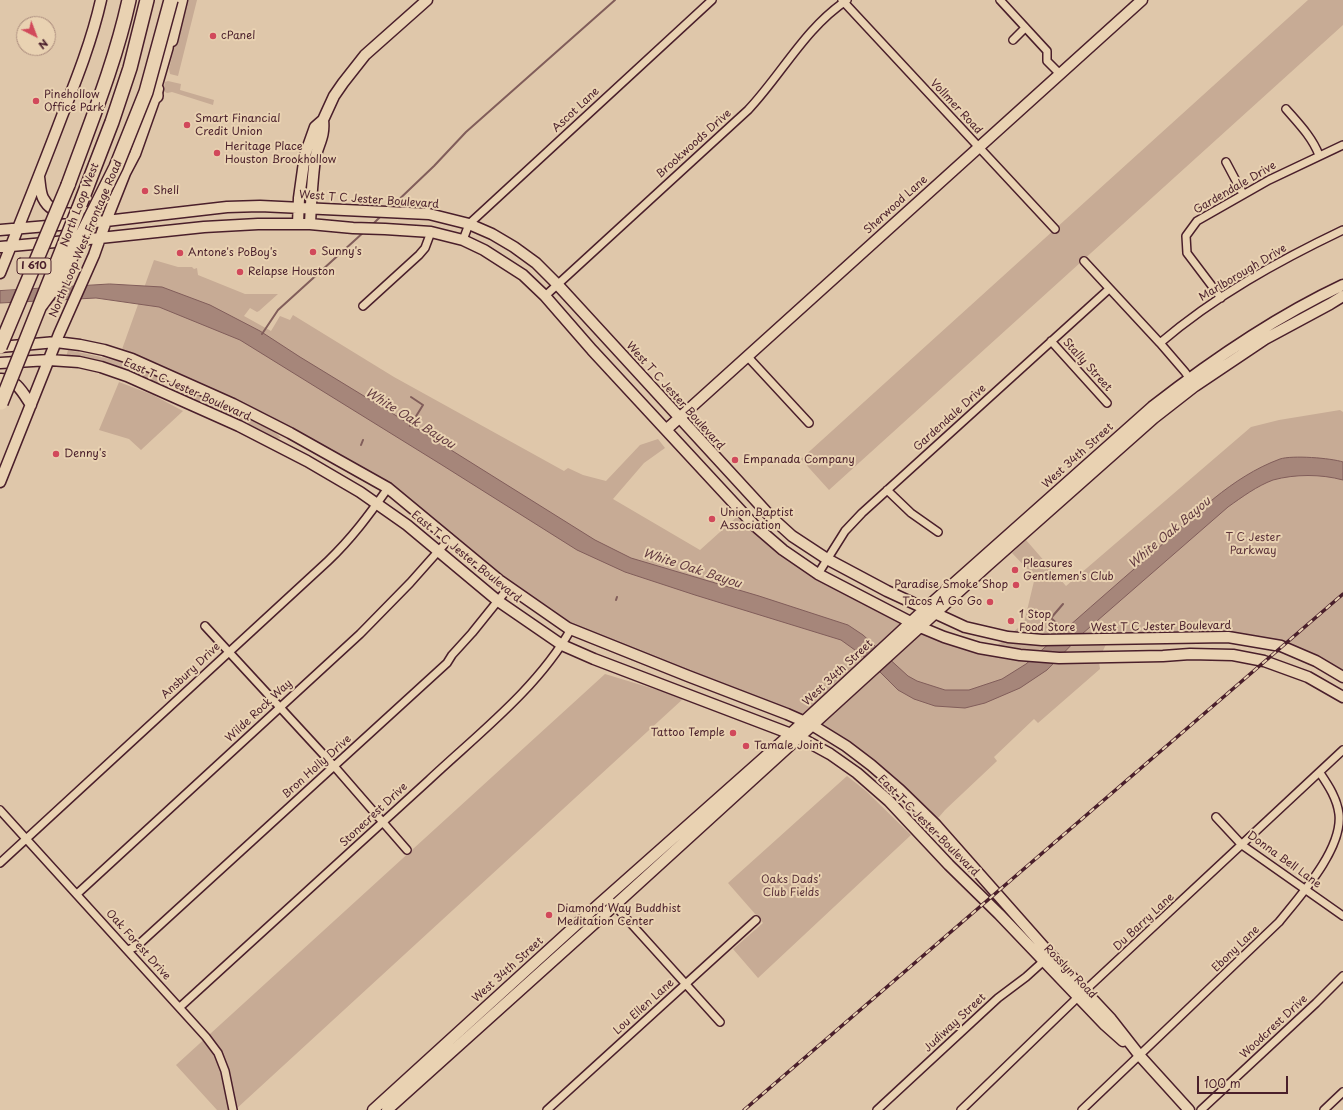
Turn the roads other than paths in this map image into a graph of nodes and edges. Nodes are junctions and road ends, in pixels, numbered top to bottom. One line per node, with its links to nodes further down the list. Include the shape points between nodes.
1 (101, 0): 21 (main road, via 78,76)
2 (129, 0): 53 (highway, North Loop West / I 610, bridge, via 102,94 68,185)
3 (147, 0): 48 (highway, North Loop West / I 610, bridge, via 112,122)
4 (172, 0): 14 (highway, via 166,48 155,86); 48 (highway, bridge, via 146,92 116,167 60,279)
5 (182, 0): 14 (main road, North Loop West Frontage Road)
6 (427, 0): 16 (main road, via 361,60 334,96)
7 (712, 0): 30 (street, Ascot Lane)
8 (1000, 0): 11 (street)
9 (1142, 0): 13 (main road, Sherwood Lane)
10 (845, 1): 18 (street, Vollmer Road); 43 (street, Brookwoods Drive, via 799,46 748,110)
11 (1025, 28): 12 (street); 13 (street, via 1047,51 1047,61)
12 (1013, 40)
13 (1060, 74): 18 (main road, Sherwood Lane)
14 (156, 96): 23 (main road, North Loop West Frontage Road)
15 (1286, 109): 19 (street, via 1307,133)
16 (323, 120): 24 (main road, via 315,128 305,156); 25 (main road, via 324,130 315,157)
17 (1343, 145): 19 (street, Gardendale Drive)
18 (979, 148): 33 (street, Vollmer Road); 54 (main road, Sherwood Lane)
19 (1320, 155): 22 (street, Gardendale Drive)
20 (1226, 162): 22 (street)
21 (39, 177): 23 (main road, via 42,197 50,208 60,213 102,209); 32 (main road)
22 (1243, 194): 47 (street, Gardendale Drive, via 1197,221 1186,236 1187,253)
23 (116, 197): 27 (main road, North Loop West Frontage Road)
24 (299, 207): 25 (main road, West T C Jester Boulevard); 26 (main road, West T C Jester Boulevard, via 227,207); 28 (main road)
25 (310, 208): 29 (main road); 30 (main road, West T C Jester Boulevard, via 429,214)
26 (203, 210): 27 (main road, West T C Jester Boulevard); 31 (main road)
27 (106, 221): 32 (main road, West T C Jester Boulevard); 37 (main road, North Loop West Frontage Road)
28 (298, 224): 29 (main road); 31 (main road)
29 (310, 224): 36 (main road)
30 (469, 224): 38 (street, Ascot Lane); 43 (main road, West T C Jester Boulevard, via 514,247 536,263)
31 (204, 227): 37 (main road)
32 (18, 228): 34 (main road, West T C Jester Boulevard); 39 (main road)
33 (1055, 229)
34 (0, 230)
35 (1343, 230): 47 (street, Marlborough Drive, via 1310,246)
36 (431, 232): 38 (main road); 49 (street, via 425,248 419,255)
37 (100, 238): 39 (main road); 50 (main road, North Loop West Frontage Road)
38 (463, 240): 46 (main road, via 523,275)
39 (11, 245): 40 (main road); 42 (main road)
40 (0, 247)
41 (1084, 261): 44 (street)
42 (0, 272)
43 (557, 284): 46 (street, Brookwoods Drive); 64 (main road, West T C Jester Boulevard)
44 (1109, 289): 51 (street, Gardendale Drive); 52 (street)
45 (1340, 292): 59 (main road, West 34th Street, via 1262,335)
46 (544, 296): 66 (main road)
47 (1221, 298): 52 (street, Marlborough Drive, via 1194,315)
48 (40, 306): 62 (highway, North Loop West / I 610, bridge)
49 (363, 306)
50 (58, 338): 53 (main road, East T C Jester Boulevard); 55 (main road, North Loop West Frontage Road); 57 (main road, East T C Jester Boulevard, via 114,352)
51 (1051, 341): 61 (street, Stally Street); 71 (street, Gardendale Drive)
52 (1160, 343): 59 (street)
53 (0, 347)
54 (747, 356): 64 (main road, Sherwood Lane); 65 (street)
55 (49, 360): 56 (main road, East T C Jester Boulevard); 60 (main road, East T C Jester Boulevard, via 79,362 101,367); 63 (main road, North Loop West Frontage Road)
56 (0, 363)
57 (173, 378): 60 (main road); 67 (main road, East T C Jester Boulevard)
58 (0, 379): 63 (main road, via 13,382)
59 (1192, 382): 80 (main road, West 34th Street, via 1152,406); 81 (main road, West 34th Street)
60 (166, 393): 68 (main road, East T C Jester Boulevard)
61 (1107, 403)
62 (0, 404)
63 (31, 405): 69 (main road, North Loop West Frontage Road)
64 (680, 418): 66 (main road, Sherwood Lane); 76 (main road, West T C Jester Boulevard, via 770,516 792,536)
65 (809, 423)
66 (667, 429): 77 (main road, via 754,525 783,550)
67 (290, 433): 68 (main road); 70 (main road, East T C Jester Boulevard)
68 (282, 448): 72 (main road, East T C Jester Boulevard, via 339,479)
69 (0, 482)
70 (388, 488): 72 (street, Ansbury Drive); 74 (main road, East T C Jester Boulevard)
71 (887, 490): 73 (street); 76 (street, Gardendale Drive, via 845,531)
72 (377, 504): 75 (main road, East T C Jester Boulevard); 88 (street, Ansbury Drive, via 346,543)
73 (938, 532)
74 (450, 538): 75 (street, Wilde Rock Way); 78 (main road, East T C Jester Boulevard)
75 (438, 551): 79 (main road, East T C Jester Boulevard); 97 (street, Wilde Rock Way, via 360,634)
76 (827, 559): 77 (street, Gardendale Drive); 80 (main road, West T C Jester Boulevard)
77 (818, 574): 82 (main road)
78 (509, 587): 79 (street, Bron Holly Drive); 84 (main road, East T C Jester Boulevard)
79 (498, 601): 87 (main road, East T C Jester Boulevard); 101 (street, Bron Holly Drive, via 448,663)
80 (925, 609): 81 (main road, West T C Jester Boulevard); 82 (main road, West 34th Street)
81 (935, 614): 82 (main road, West 34th Street); 85 (main road, West T C Jester Boulevard, via 965,627)
82 (915, 625): 89 (main road, via 979,648); 98 (main road, West 34th Street)
83 (204, 626): 88 (street)
84 (571, 629): 87 (street, Stonecrest Drive); 92 (main road, East T C Jester Boulevard)
85 (1008, 637): 86 (main road, West T C Jester Boulevard, via 1042,640); 89 (main road)
86 (1191, 637): 90 (main road); 91 (main road, West T C Jester Boulevard, via 1228,637 1281,646)
87 (562, 645): 95 (main road, East T C Jester Boulevard, via 594,660); 108 (street, Stonecrest Drive, via 539,676 517,699)
88 (228, 652): 97 (street); 109 (street, Ansbury Drive)
89 (1005, 652): 90 (main road, via 1059,658)
90 (1190, 654): 93 (main road, via 1234,655 1264,661)
91 (1316, 661): 93 (main road); 94 (main road, West T C Jester Boulevard)
92 (684, 675): 95 (main road); 98 (main road, East T C Jester Boulevard)
93 (1308, 677): 96 (main road)
94 (1343, 677)
95 (677, 690): 99 (main road, East T C Jester Boulevard)
96 (1343, 697)
97 (279, 708): 101 (street); 117 (street, Wilde Rock Way)
98 (808, 723): 99 (main road, West 34th Street); 103 (main road, East T C Jester Boulevard, via 846,746)
99 (794, 736): 104 (main road, East T C Jester Boulevard, via 830,754); 105 (main road, West 34th Street)
100 (1343, 750): 102 (street, Du Barry Lane)
101 (334, 766): 108 (street); 123 (street, Bron Holly Drive, via 137,946)
102 (1320, 773): 110 (street, Du Barry Lane); 115 (street, Ebony Lane, via 1336,800 1339,815 1338,834 1330,853)
103 (900, 790): 104 (main road); 113 (main road, East T C Jester Boulevard, via 936,825)
104 (889, 801): 114 (main road, East T C Jester Boulevard)
105 (717, 805): 118 (main road, West 34th Street); 120 (main road, West 34th Street)
106 (0, 810): 109 (street, Oak Forest Drive)
107 (1216, 817): 110 (street, Donna Bell Lane)
108 (383, 822): 111 (street); 131 (street, Stonecrest Drive)
109 (27, 839): 112 (street, Ansbury Drive); 117 (street, Oak Forest Drive)
110 (1242, 845): 115 (street, Donna Bell Lane); 129 (street, Du Barry Lane)
111 (407, 850)
112 (0, 863)
113 (974, 868): 114 (main road); 116 (main road, East T C Jester Boulevard)
114 (962, 878): 119 (main road, East T C Jester Boulevard)
115 (1305, 890): 121 (street, Donna Bell Lane); 133 (street, Ebony Lane, via 1279,922)
116 (996, 892): 125 (main road, Rosslyn Road)
117 (77, 894): 123 (street, Oak Forest Drive)
118 (607, 897): 120 (street); 124 (main road, West 34th Street)
119 (985, 902): 125 (main road, Rosslyn Road)
120 (615, 905): 126 (main road, West 34th Street); 128 (street)
121 (1343, 916)
122 (756, 920): 128 (street, Lou Ellen Lane)
123 (128, 950): 131 (street, Oak Forest Drive)
124 (548, 950): 126 (main road); 130 (main road, West 34th Street)
125 (1047, 958): 129 (main road, Rosslyn Road); 139 (street, Judiway Street, via 998,998)
126 (555, 959): 130 (main road, West 34th Street)
127 (1343, 976): 143 (street, Woodcrest Drive)
128 (686, 984): 132 (street); 138 (street, Lou Ellen Lane)
129 (1082, 994): 133 (main road, Rosslyn Road, via 1111,1019); 140 (street, Du Barry Lane)
130 (494, 1006): 136 (main road, West 34th Street); 137 (main road, West 34th Street)
131 (180, 1007): 135 (street, Oak Forest Drive, via 218,1053 225,1071)
132 (720, 1022)
133 (1140, 1056): 141 (street, Ebony Lane); 142 (main road, Rosslyn Road)
134 (1343, 1092): 144 (street)
135 (232, 1110)
136 (373, 1110)
137 (387, 1110)
138 (547, 1110)
139 (877, 1110)
140 (961, 1110)
141 (1082, 1110)
142 (1189, 1110)
143 (1201, 1110)
144 (1324, 1110)

